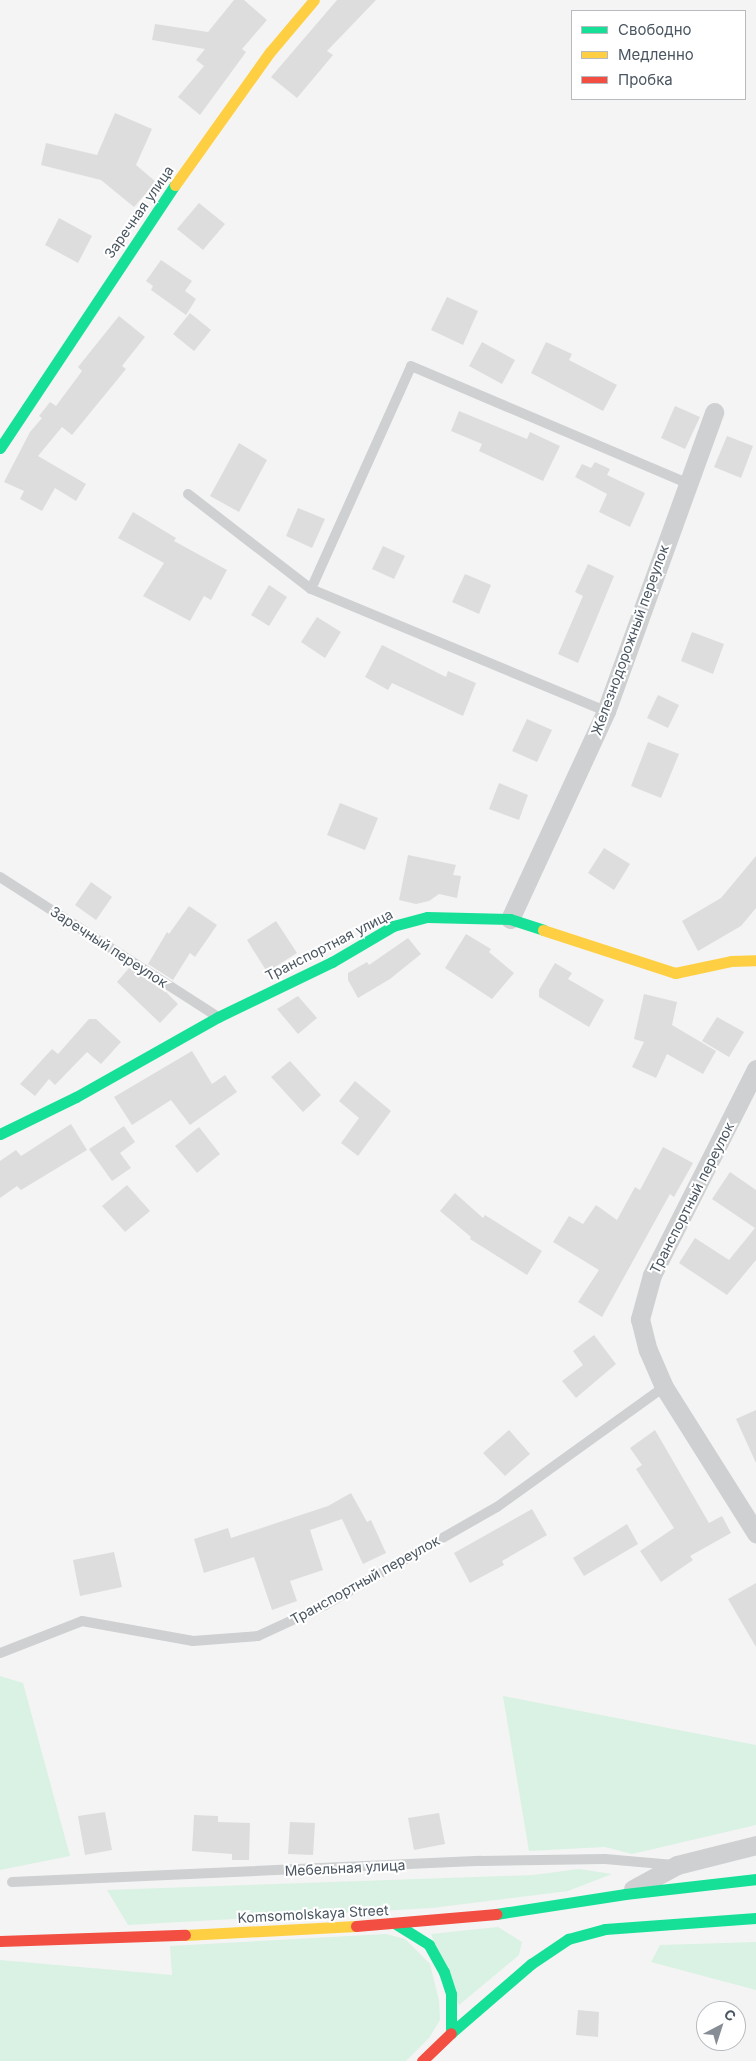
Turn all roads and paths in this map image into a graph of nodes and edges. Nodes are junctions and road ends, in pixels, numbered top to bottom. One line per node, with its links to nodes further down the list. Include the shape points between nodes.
1 (314, 0): 3 (street, Заречная улица, via 270,52 130,250)
2 (714, 412): 4 (street, Железнодорожный переулок)
3 (0, 448)
4 (687, 482): 6 (lane, via 411,366); 7 (street, Железнодорожный переулок)
5 (188, 494): 6 (lane)
6 (311, 589): 7 (lane)
7 (606, 711): 9 (street, Железнодорожный переулок)
8 (0, 877): 11 (lane, Заречный переулок)
9 (510, 918): 10 (street, Транспортная улица, via 675,973); 11 (street, Транспортная улица, via 427,918 393,926 332,962)
10 (756, 960)
11 (218, 1017): 13 (street, Транспортная улица, via 76,1097)
12 (756, 1069): 14 (street, Транспортный переулок, via 652,1275 640,1319 648,1350)
13 (0, 1134)
14 (664, 1387): 15 (street, Транспортный переулок); 16 (lane, Транспортный переулок, via 497,1507 325,1605 258,1636 193,1641 82,1621)
15 (756, 1533)
16 (0, 1653)
17 (756, 1845): 18 (street, Мебельная улица)
18 (677, 1865): 20 (lane, Мебельная улица, via 605,1859 481,1861); 22 (street, Мебельная улица)
19 (756, 1879): 21 (street, Komsomolskaya Street)
20 (12, 1882)
21 (712, 1882): 22 (street, Komsomolskaya Street); 23 (street)
22 (625, 1894): 25 (street, Komsomolskaya Street, via 516,1912)
23 (712, 1910): 24 (street); 27 (street, via 568,1939 531,1964)
24 (756, 1918)
25 (396, 1924): 26 (street, Komsomolskaya Street, via 200,1935); 27 (street, via 428,1945 444,1972 451,1994)
26 (0, 1941)
27 (451, 2033): 28 (street)
28 (422, 2061)

